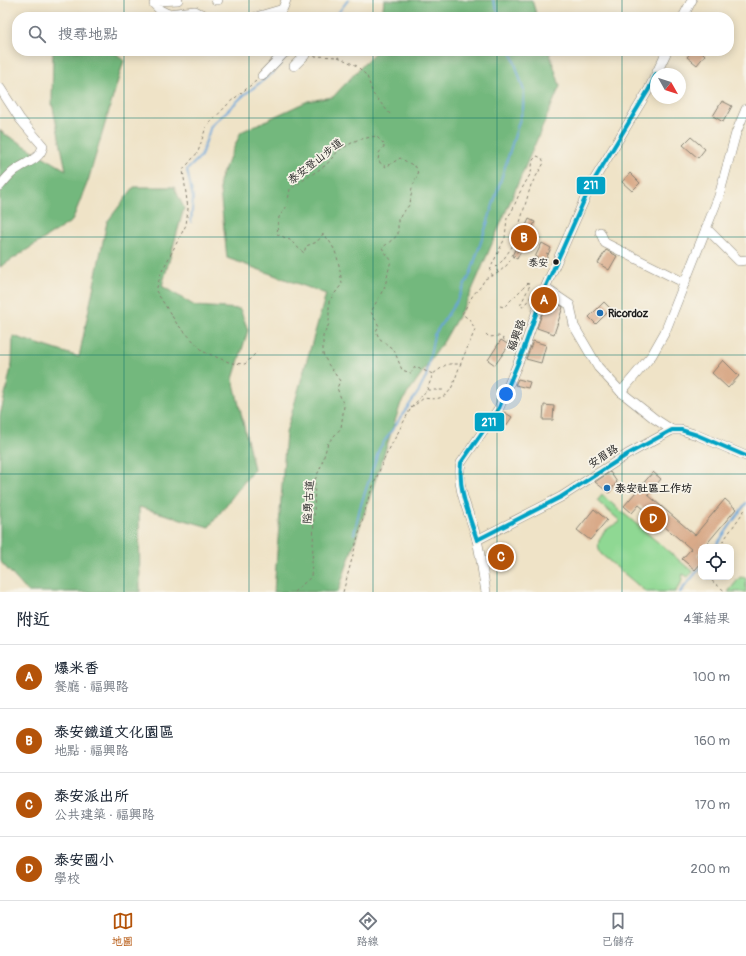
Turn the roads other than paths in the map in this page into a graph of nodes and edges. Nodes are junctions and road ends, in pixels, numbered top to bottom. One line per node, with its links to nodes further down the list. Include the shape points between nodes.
1 (178, 0): 4 (street, via 158,1 154,4)
2 (286, 0): 7 (street)
3 (692, 0): 8 (street)
4 (164, 12)
5 (187, 12): 6 (street)
6 (198, 12)
7 (278, 12)
8 (686, 12)
9 (281, 56): 13 (street)
10 (301, 56): 12 (street)
11 (665, 56): 21 (street, 福興路, via 649,89 591,185)
12 (294, 66)
13 (262, 76)
14 (0, 88): 16 (street, via 20,119 43,146 37,157 14,171)
15 (746, 109): 17 (street, via 736,133 719,196)
16 (0, 186)
17 (706, 228): 19 (street, via 739,261); 20 (street)
18 (600, 232): 20 (street, via 605,243)
19 (746, 260)
20 (685, 283): 22 (street, via 652,355)
21 (545, 289): 22 (street, via 570,305 578,333 598,367); 25 (street, 福興路, via 525,347 499,408 461,463 461,486)
22 (621, 392): 23 (street)
23 (672, 430): 24 (street, via 697,435); 25 (street, 安眉路, via 560,497)
24 (746, 456)
25 (477, 540): 26 (street, 福興路)
26 (486, 592)

